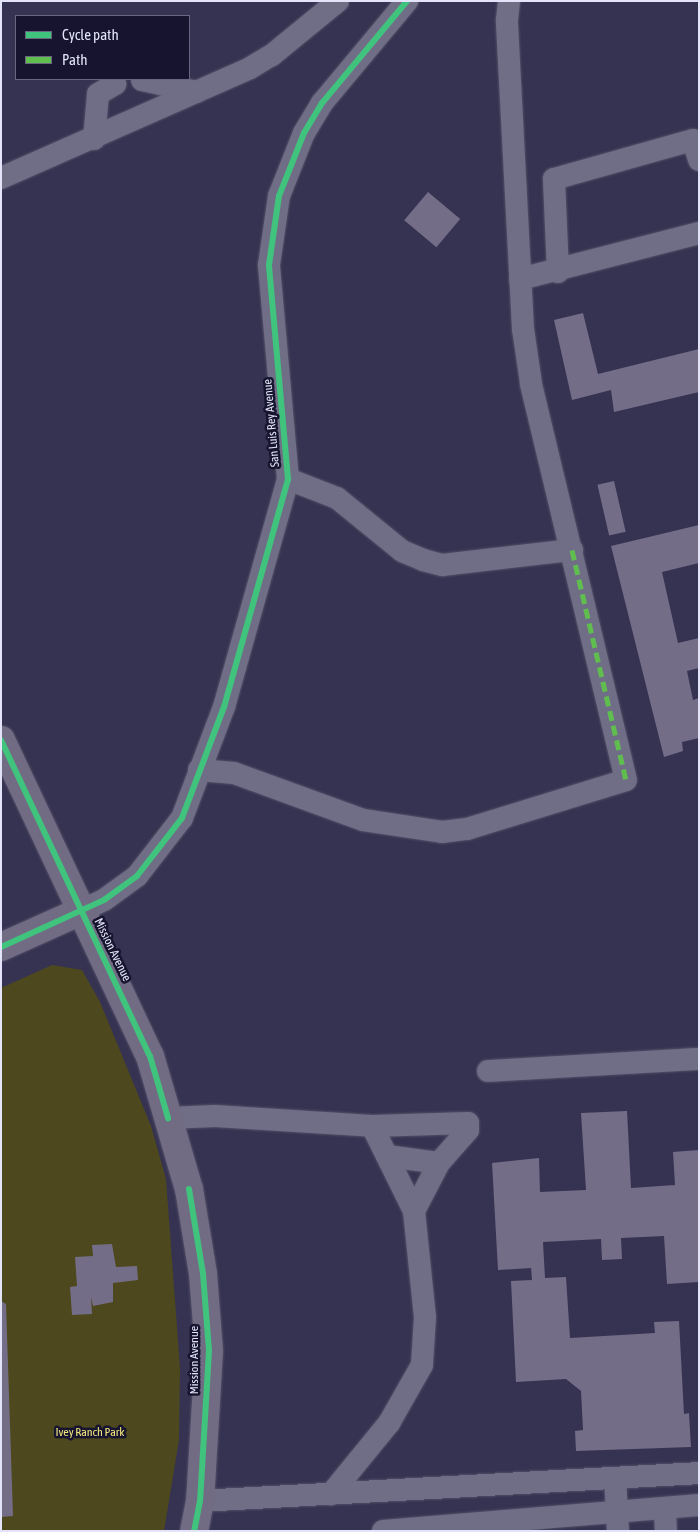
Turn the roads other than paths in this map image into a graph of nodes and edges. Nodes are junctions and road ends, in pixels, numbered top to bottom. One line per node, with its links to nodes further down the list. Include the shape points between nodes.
1 (338, 1): 6 (street, via 272,55)
2 (407, 1): 13 (street, San Luis Rey Avenue, via 322,103 304,133 279,196 269,265)
3 (509, 1): 12 (street, via 507,20)
4 (142, 80): 6 (street)
5 (115, 84): 7 (street, via 98,94)
6 (197, 92): 7 (street)
7 (94, 139): 9 (street)
8 (699, 160): 11 (street, via 693,140 554,178)
9 (1, 178)
10 (699, 233): 11 (street)
11 (558, 272): 12 (street)
12 (520, 279): 14 (street, via 531,383)
13 (288, 478): 14 (street, via 337,498 402,551 442,565); 16 (street, San Luis Rey Avenue, via 224,707)
14 (572, 550): 16 (street, via 626,780 467,829 442,832 363,820 234,773)
15 (1, 740): 17 (main road, Mission Avenue)
16 (199, 770): 17 (street, San Luis Rey Avenue, via 182,818 137,876 104,900)
17 (81, 911): 18 (main road); 21 (main road, Mission Avenue, via 150,1056)
18 (1, 947)
19 (699, 1059): 20 (street)
20 (488, 1071)
21 (168, 1118): 22 (street, via 262,1119); 29 (main road, Mission Avenue, via 189,1189 203,1274 209,1351)
22 (372, 1126): 23 (street); 24 (street, via 468,1123 468,1130)
23 (387, 1156): 24 (street); 25 (street)
24 (439, 1163): 25 (street)
25 (414, 1211): 28 (street, via 425,1317 422,1365 389,1423)
26 (699, 1473): 27 (street)
27 (615, 1478): 28 (street); 32 (street)
28 (331, 1494): 29 (street)
29 (200, 1501): 37 (main road, Mission Avenue)
30 (699, 1505): 31 (street)
31 (664, 1508): 32 (street); 39 (street)
32 (617, 1521): 33 (street)
33 (570, 1523): 34 (street)
34 (521, 1525): 35 (street)
35 (471, 1527): 36 (street)
36 (431, 1528): 38 (street)
37 (194, 1531)
38 (383, 1531)
39 (666, 1531)

